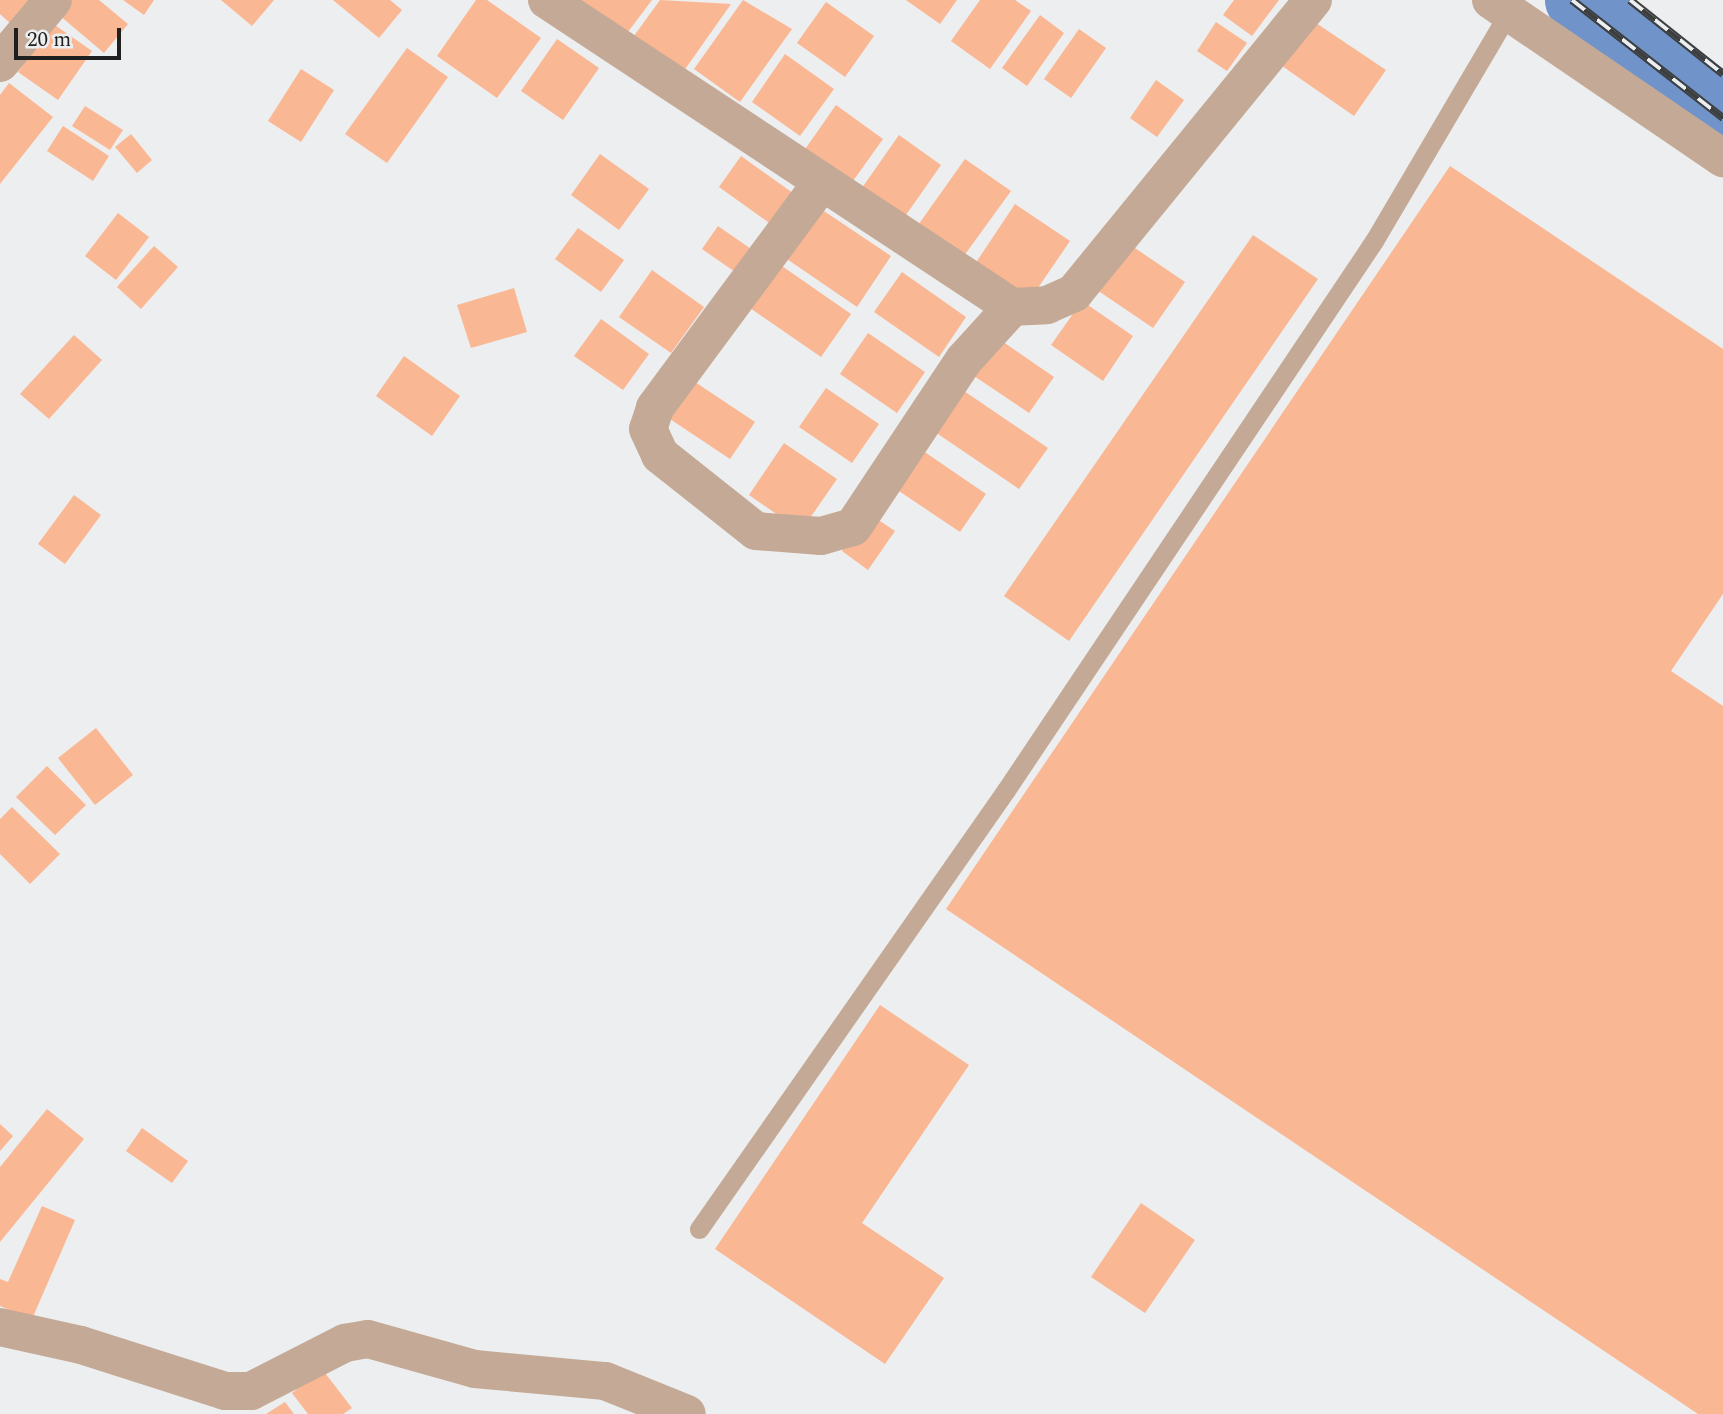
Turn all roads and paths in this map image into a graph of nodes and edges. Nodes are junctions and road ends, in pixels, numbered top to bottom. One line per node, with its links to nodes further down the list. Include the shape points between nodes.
1 (53, 0): 5 (street)
2 (547, 0): 7 (street)
3 (1313, 0): 8 (street, via 1074,293 1046,305)
4 (1500, 6): 6 (street); 9 (lane, via 1366,252 1006,790)
5 (0, 62)
6 (1723, 158)
7 (822, 182): 8 (street); 8 (street, via 656,408 648,429 660,455 756,531 821,536 853,527 964,360)
8 (1012, 307)
9 (699, 1229)
10 (0, 1327): 11 (street, via 81,1345 225,1391 251,1391 345,1343 368,1339 475,1369 606,1381)
11 (687, 1414)

